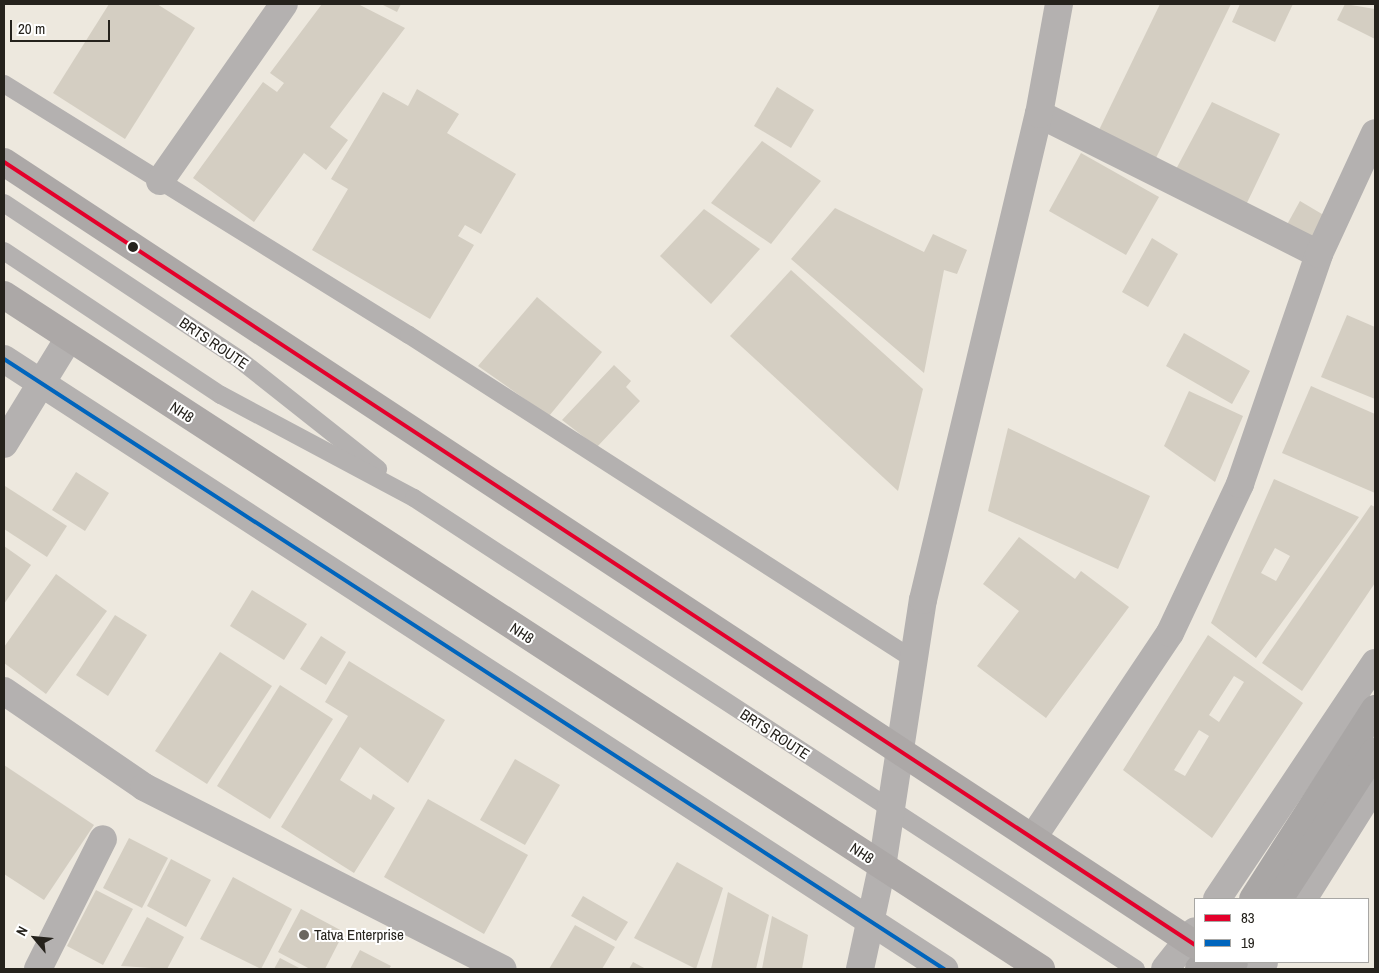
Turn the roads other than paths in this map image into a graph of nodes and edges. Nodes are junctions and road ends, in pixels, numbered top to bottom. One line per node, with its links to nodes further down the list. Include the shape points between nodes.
1 (284, 4): 7 (street)
2 (1059, 4): 4 (street)
3 (4, 84): 7 (lane)
4 (1039, 114): 10 (street); 17 (street)
5 (1375, 133): 10 (street)
6 (4, 162): 21 (main road)
7 (160, 181): 17 (lane, via 409,335)
8 (4, 203): 16 (lane, BRTS ROUTE, via 240,360)
9 (4, 250): 16 (lane, BRTS ROUTE, via 221,395)
10 (1319, 254): 25 (street, via 1240,484 1170,633)
11 (4, 295): 12 (main road, NH8)
12 (69, 338): 14 (street); 27 (main road, NH8)
13 (4, 359): 14 (street)
14 (42, 383): 15 (street); 32 (street)
15 (4, 444)
16 (414, 498): 24 (lane, BRTS ROUTE)
17 (913, 659): 21 (street)
18 (1375, 663): 28 (street)
19 (4, 691): 35 (street, via 144,787)
20 (1375, 709): 29 (main road)
21 (898, 748): 24 (street); 25 (main road)
22 (1375, 751): 30 (main road)
23 (1375, 784): 31 (street)
24 (890, 809): 27 (street); 39 (lane, BRTS ROUTE)
25 (1034, 836): 33 (main road)
26 (103, 839): 34 (street)
27 (882, 866): 32 (street); 38 (main road, NH8)
28 (1218, 898)
29 (1254, 898)
30 (1280, 898)
31 (1304, 898)
32 (870, 921): 36 (street); 37 (street)
33 (1193, 939): 40 (street)
34 (38, 969)
35 (502, 969)
36 (860, 969)
37 (944, 969)
38 (1041, 969)
39 (1136, 969)
40 (1165, 969)

